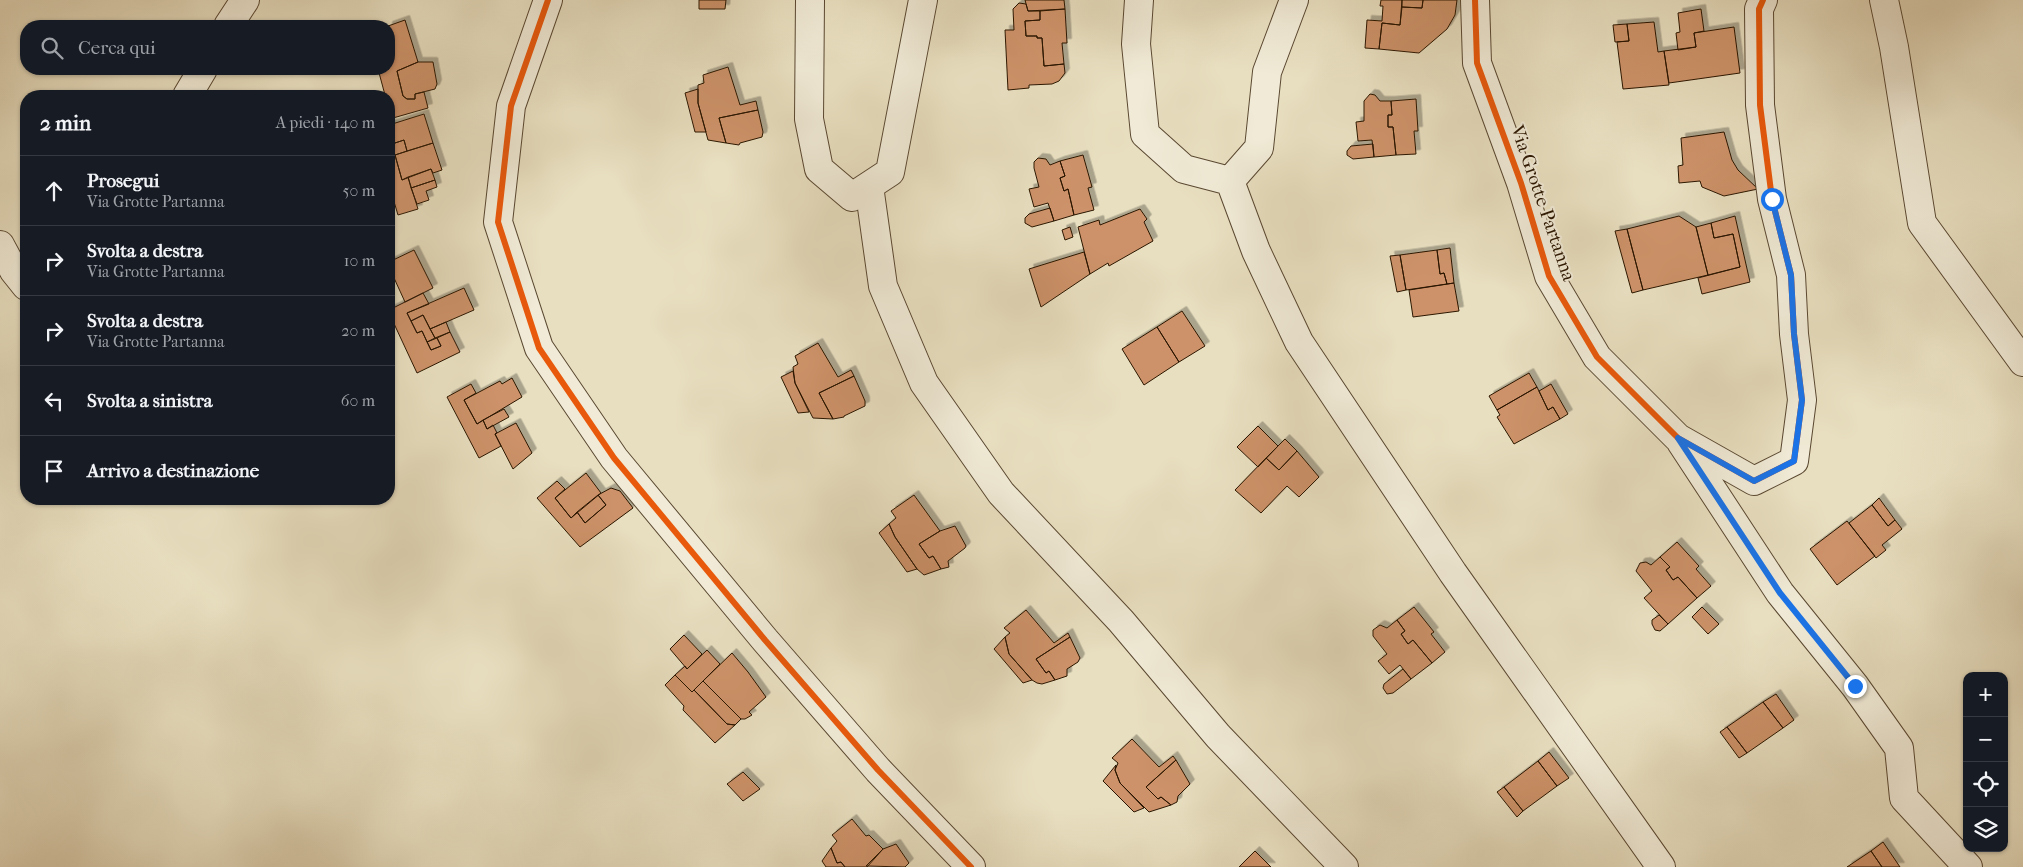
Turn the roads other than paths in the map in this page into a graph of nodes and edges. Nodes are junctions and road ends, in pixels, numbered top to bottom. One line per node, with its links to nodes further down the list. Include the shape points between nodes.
1 (245, 0): 10 (street)
2 (548, 0): 19 (street, via 511,106 498,222 539,348 614,458 645,496 878,770)
3 (810, 0): 14 (street, via 809,120 819,169 852,197)
4 (923, 0): 14 (street, via 890,172)
5 (1139, 0): 13 (street, via 1136,44 1145,134 1184,170)
6 (1294, 0): 13 (street, via 1267,72 1259,148)
7 (1475, 0): 18 (street, Via Grotte Partanna, via 1477,64 1521,183 1549,276 1597,357)
8 (1763, 0): 18 (street, Via Grotte Partanna, via 1759,9 1760,106 1772,199 1791,275 1802,400 1794,461 1754,481)
9 (1884, 0): 17 (street, via 1922,223)
10 (232, 20)
11 (199, 75): 12 (street)
12 (191, 90)
13 (1230, 181): 21 (street, via 1256,251 1299,342 1453,573)
14 (869, 186): 20 (street, via 883,286 924,383 1001,493 1120,621 1218,736)
15 (0, 245): 16 (street)
16 (20, 278)
17 (2023, 362)
18 (1678, 438): 22 (street, via 1780,593 1855,686 1899,748 1904,798)
19 (971, 867)
20 (1344, 867)
21 (1661, 867)
22 (1968, 867)

